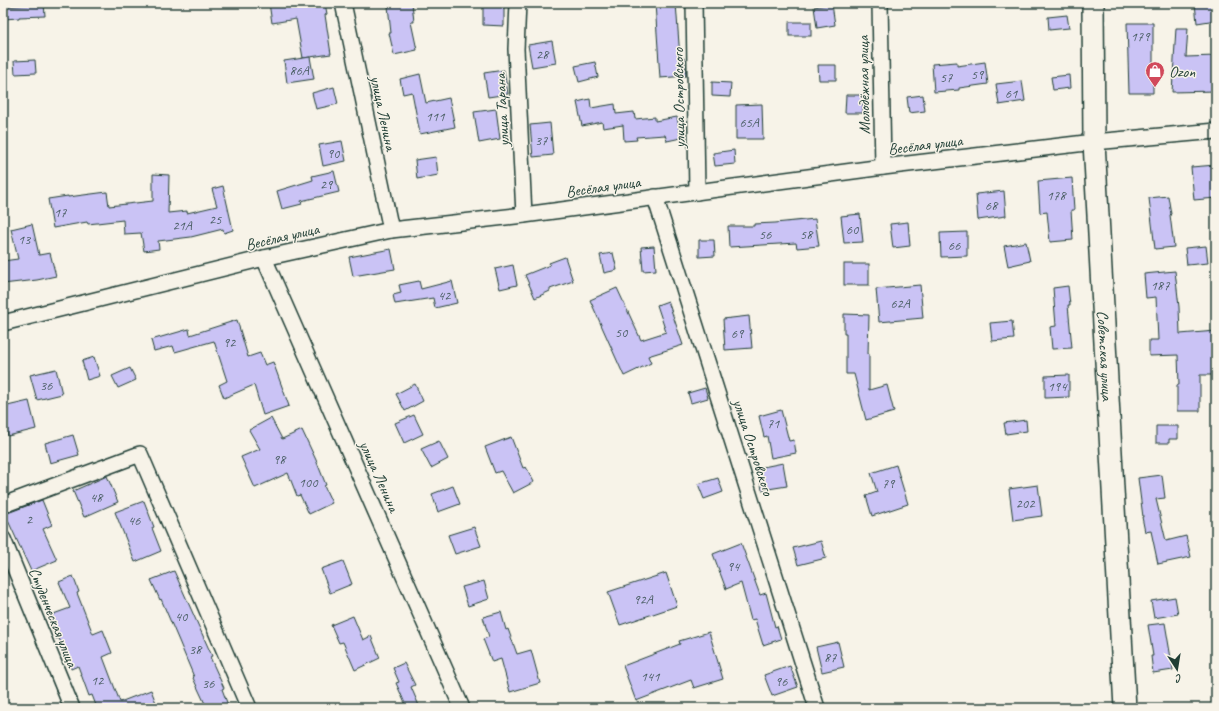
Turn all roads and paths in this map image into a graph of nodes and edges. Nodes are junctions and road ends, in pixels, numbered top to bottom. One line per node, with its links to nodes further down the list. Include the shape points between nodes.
1 (343, 3): 12 (street, улица Ленина)
2 (518, 3): 11 (street, улица Тарана, via 516,49)
3 (694, 3): 9 (street, улица Островского)
4 (880, 3): 8 (street, Молодёжная улица)
5 (1093, 3): 7 (main road, Советская улица)
6 (1216, 132): 7 (street, Весёлая улица)
7 (1094, 142): 8 (street, Весёлая улица); 21 (main road, Советская улица)
8 (883, 167): 9 (street, Весёлая улица)
9 (697, 192): 10 (street, Весёлая улица)
10 (656, 197): 11 (street, Весёлая улица); 20 (street, улица Островского)
11 (524, 215): 12 (street, Весёлая улица)
12 (391, 230): 13 (street, Весёлая улица)
13 (264, 258): 14 (street, Весёлая улица); 19 (street, улица Ленина)
14 (3, 323)
15 (3, 505): 18 (street, via 140,454)
16 (3, 539): 17 (street, Студенческая улица)
17 (72, 708)
18 (249, 708)
19 (462, 708)
20 (817, 708)
21 (1125, 708)

